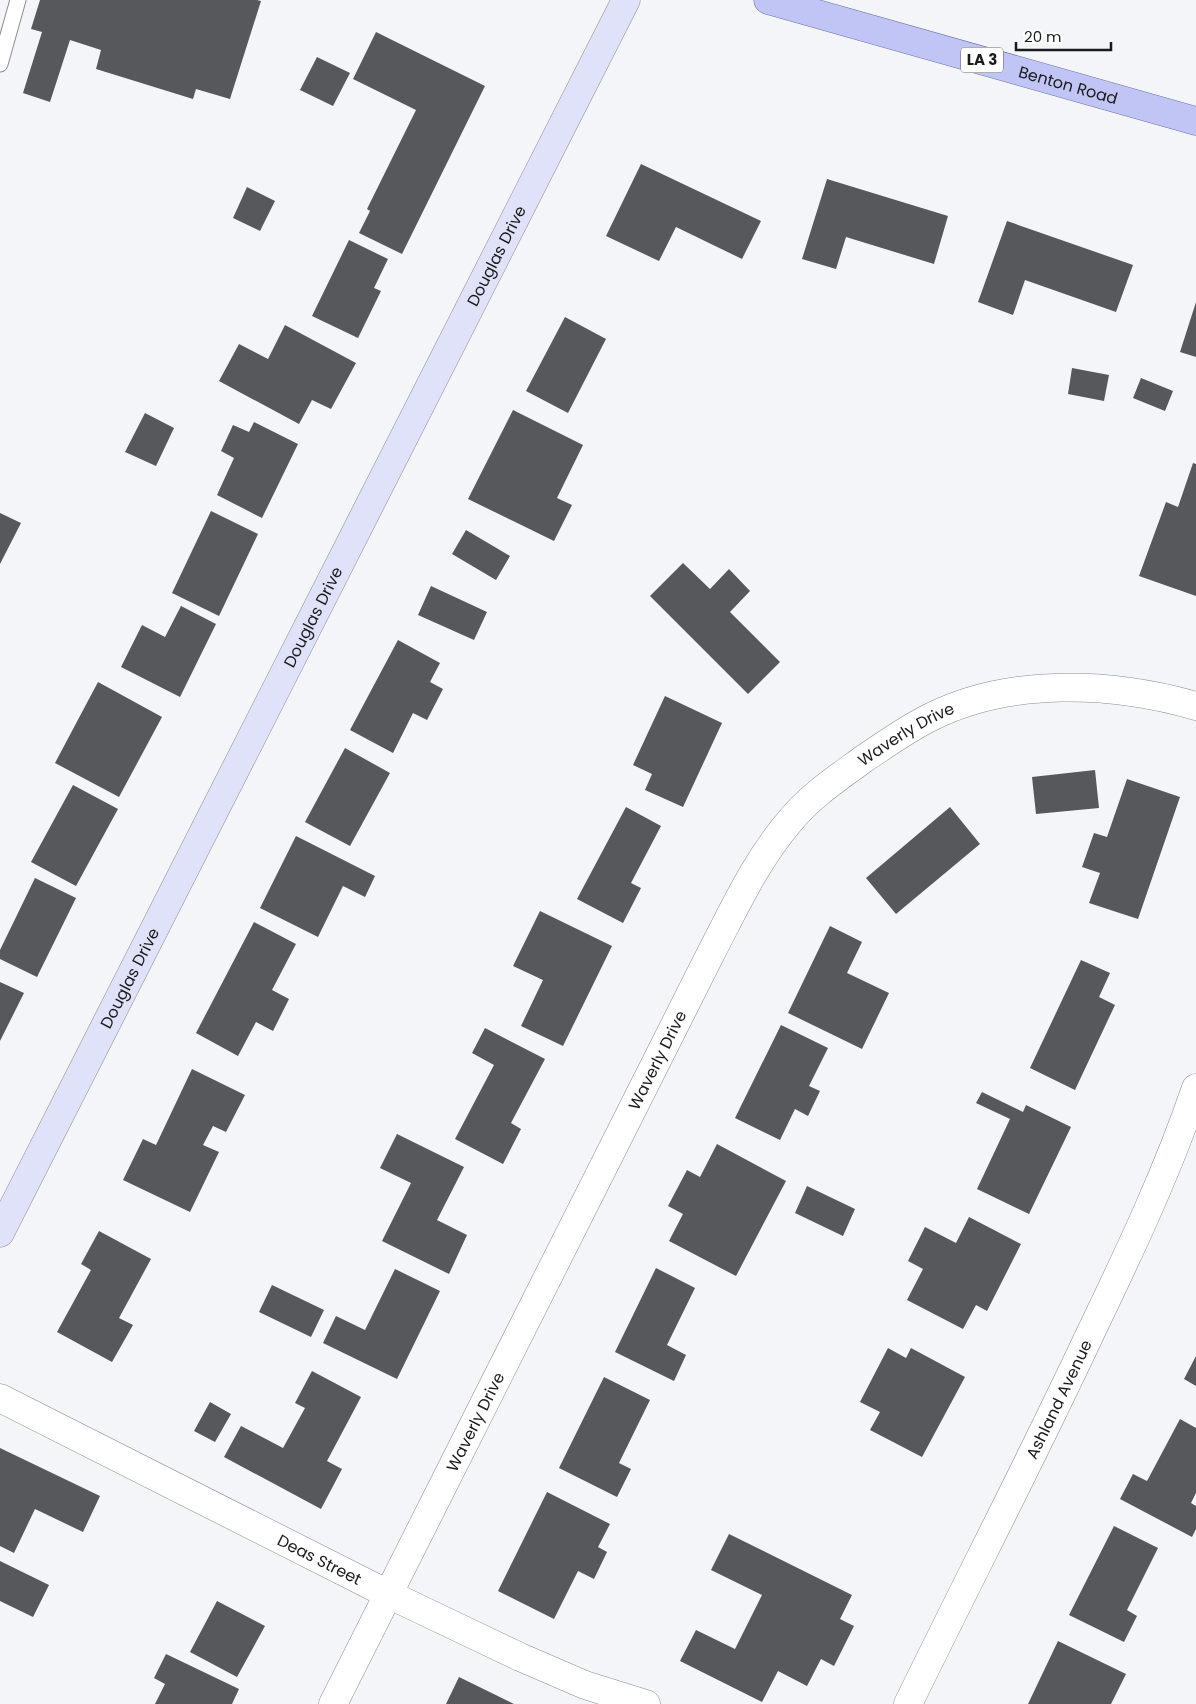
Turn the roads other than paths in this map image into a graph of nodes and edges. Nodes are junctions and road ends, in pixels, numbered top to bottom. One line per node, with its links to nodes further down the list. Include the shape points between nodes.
1 (18, 0): 4 (lane)
2 (626, 0): 8 (street, Douglas Drive)
3 (768, 0): 5 (main road, Benton Road / LA 3)
4 (0, 64)
5 (1196, 121)
6 (1196, 706): 10 (street, Waverly Drive, via 1154,695 1106,688 1022,691 975,700 930,717 892,740 818,794 790,820 745,888 712,951)
7 (1196, 1088): 13 (street, Ashland Avenue, via 1144,1222)
8 (0, 1233)
9 (0, 1398): 10 (street, Deas Street)
10 (388, 1594): 11 (street, Waverly Drive); 12 (street, Deas Street, via 528,1661 585,1685)
11 (333, 1704)
12 (646, 1704)
13 (908, 1704)

